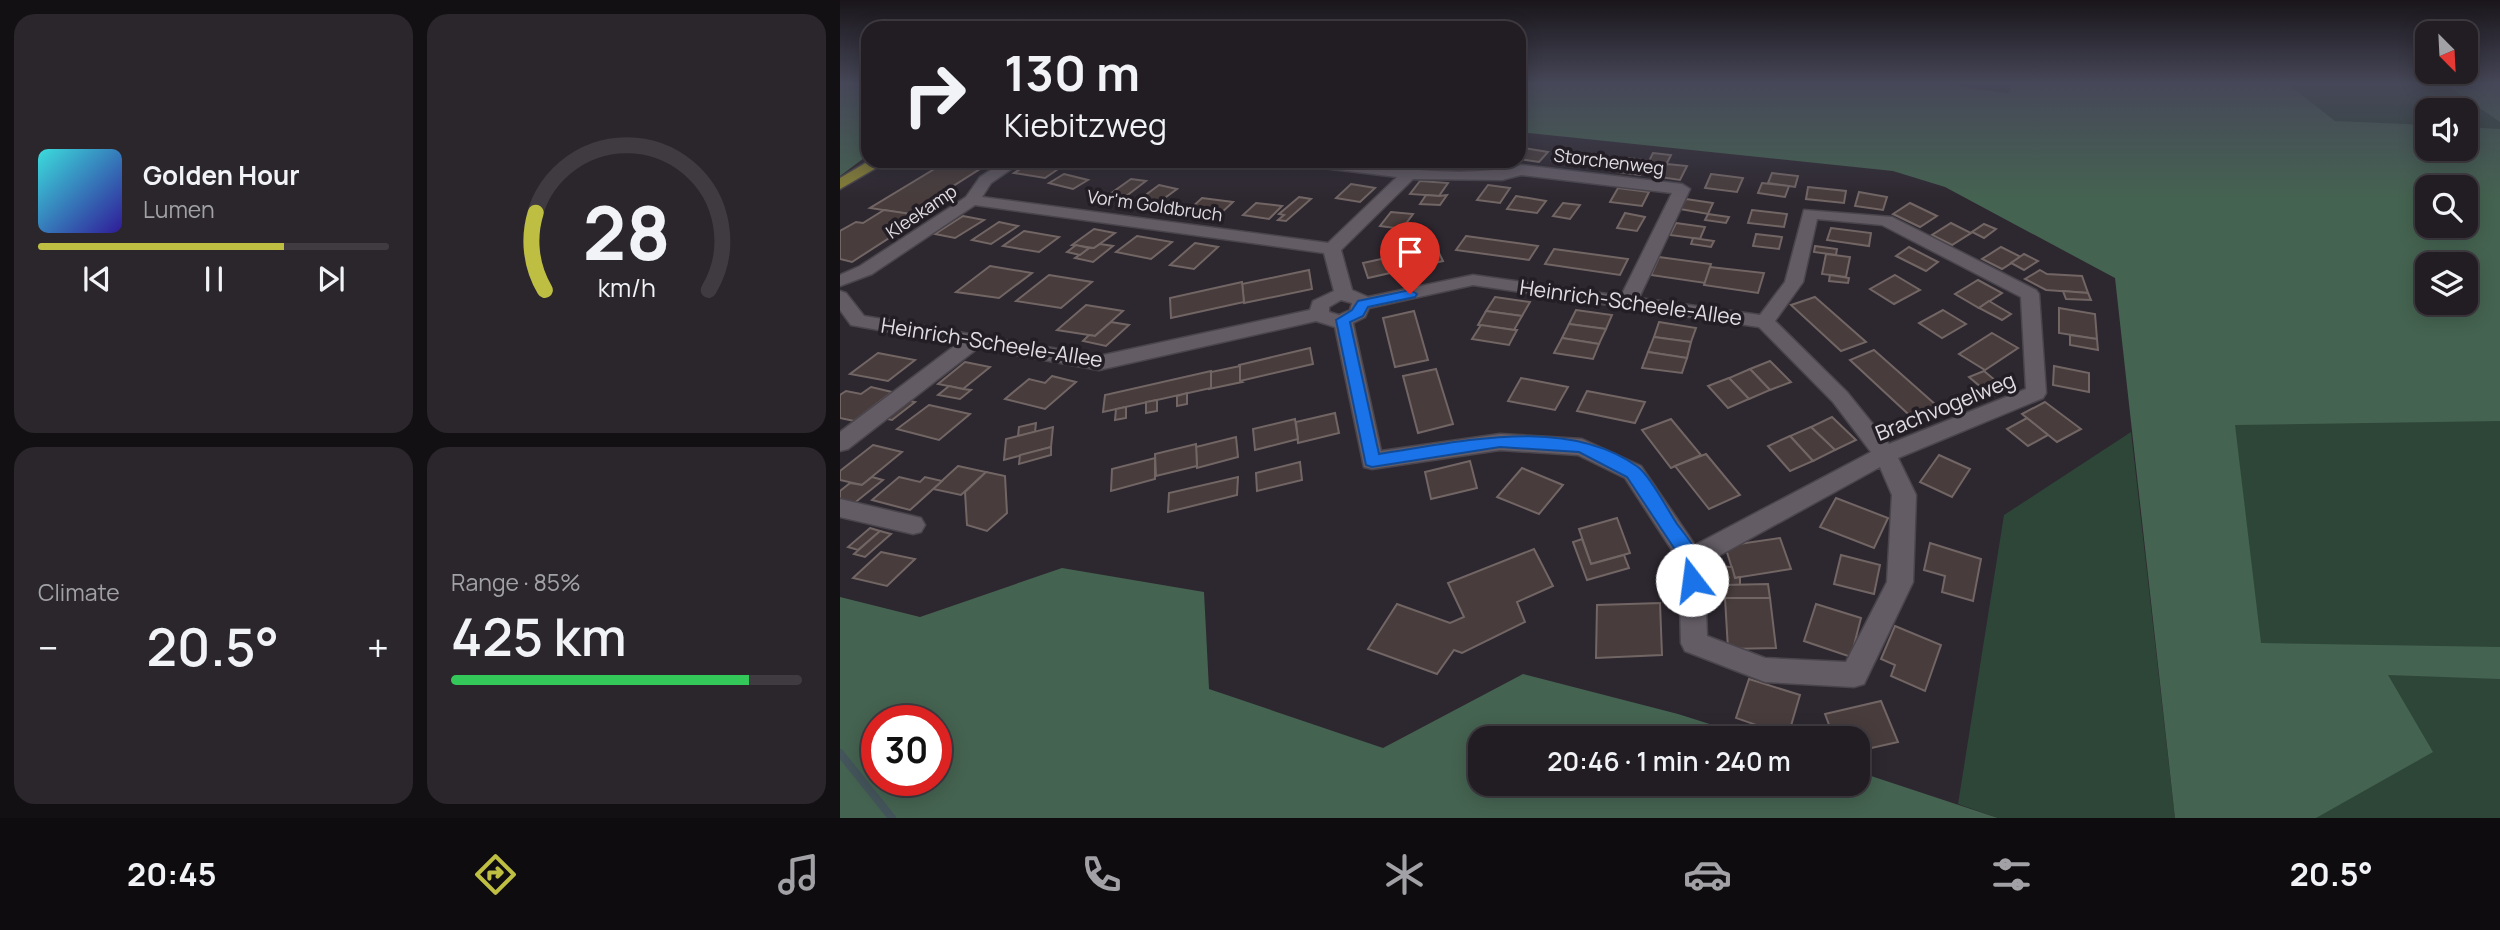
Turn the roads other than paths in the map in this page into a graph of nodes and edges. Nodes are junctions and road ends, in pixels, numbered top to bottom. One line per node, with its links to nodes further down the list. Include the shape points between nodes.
1 (868, 168): 5 (main road)
2 (1004, 168): 6 (street, Kleekamp, via 985,180)
3 (1362, 168): 4 (street)
4 (1409, 174): 7 (street); 11 (street, Storchenweg, via 1502,175 1521,170 1682,189)
5 (840, 184)
6 (972, 200): 7 (street, Vor'm Goldbruch); 8 (street, Kleekamp, via 866,270)
7 (1332, 249): 9 (street)
8 (840, 281)
9 (1344, 294): 12 (street, via 1360,298); 13 (street, Heinrich-Scheele-Allee, via 1323,302)
10 (840, 297): 16 (street, Heinrich-Scheele-Allee, via 858,321)
11 (1628, 301): 12 (street, Heinrich-Scheele-Allee, via 1473,280); 15 (street, Heinrich-Scheele-Allee)
12 (1363, 304): 14 (street, Heinrich-Scheele-Allee, via 1358,313)
13 (1319, 314): 14 (street, Heinrich-Scheele-Allee); 16 (street, Heinrich-Scheele-Allee, via 1099,363)
14 (1343, 320): 21 (street, via 1372,461 1500,442 1582,447 1633,472)
15 (1765, 322): 18 (street, Heinrich-Scheele-Allee, via 1840,397); 18 (street, Brachvogelweg, via 1794,282 1810,213 1886,220 2030,294 2036,393)
16 (973, 342): 17 (street)
17 (840, 443)
18 (1885, 454): 21 (street, Brachvogelweg); 21 (street, Heinrich-Scheele-Allee, via 1904,495 1899,582 1854,675 1765,670 1694,643)
19 (840, 508): 20 (street)
20 (913, 525)
21 (1691, 559)

